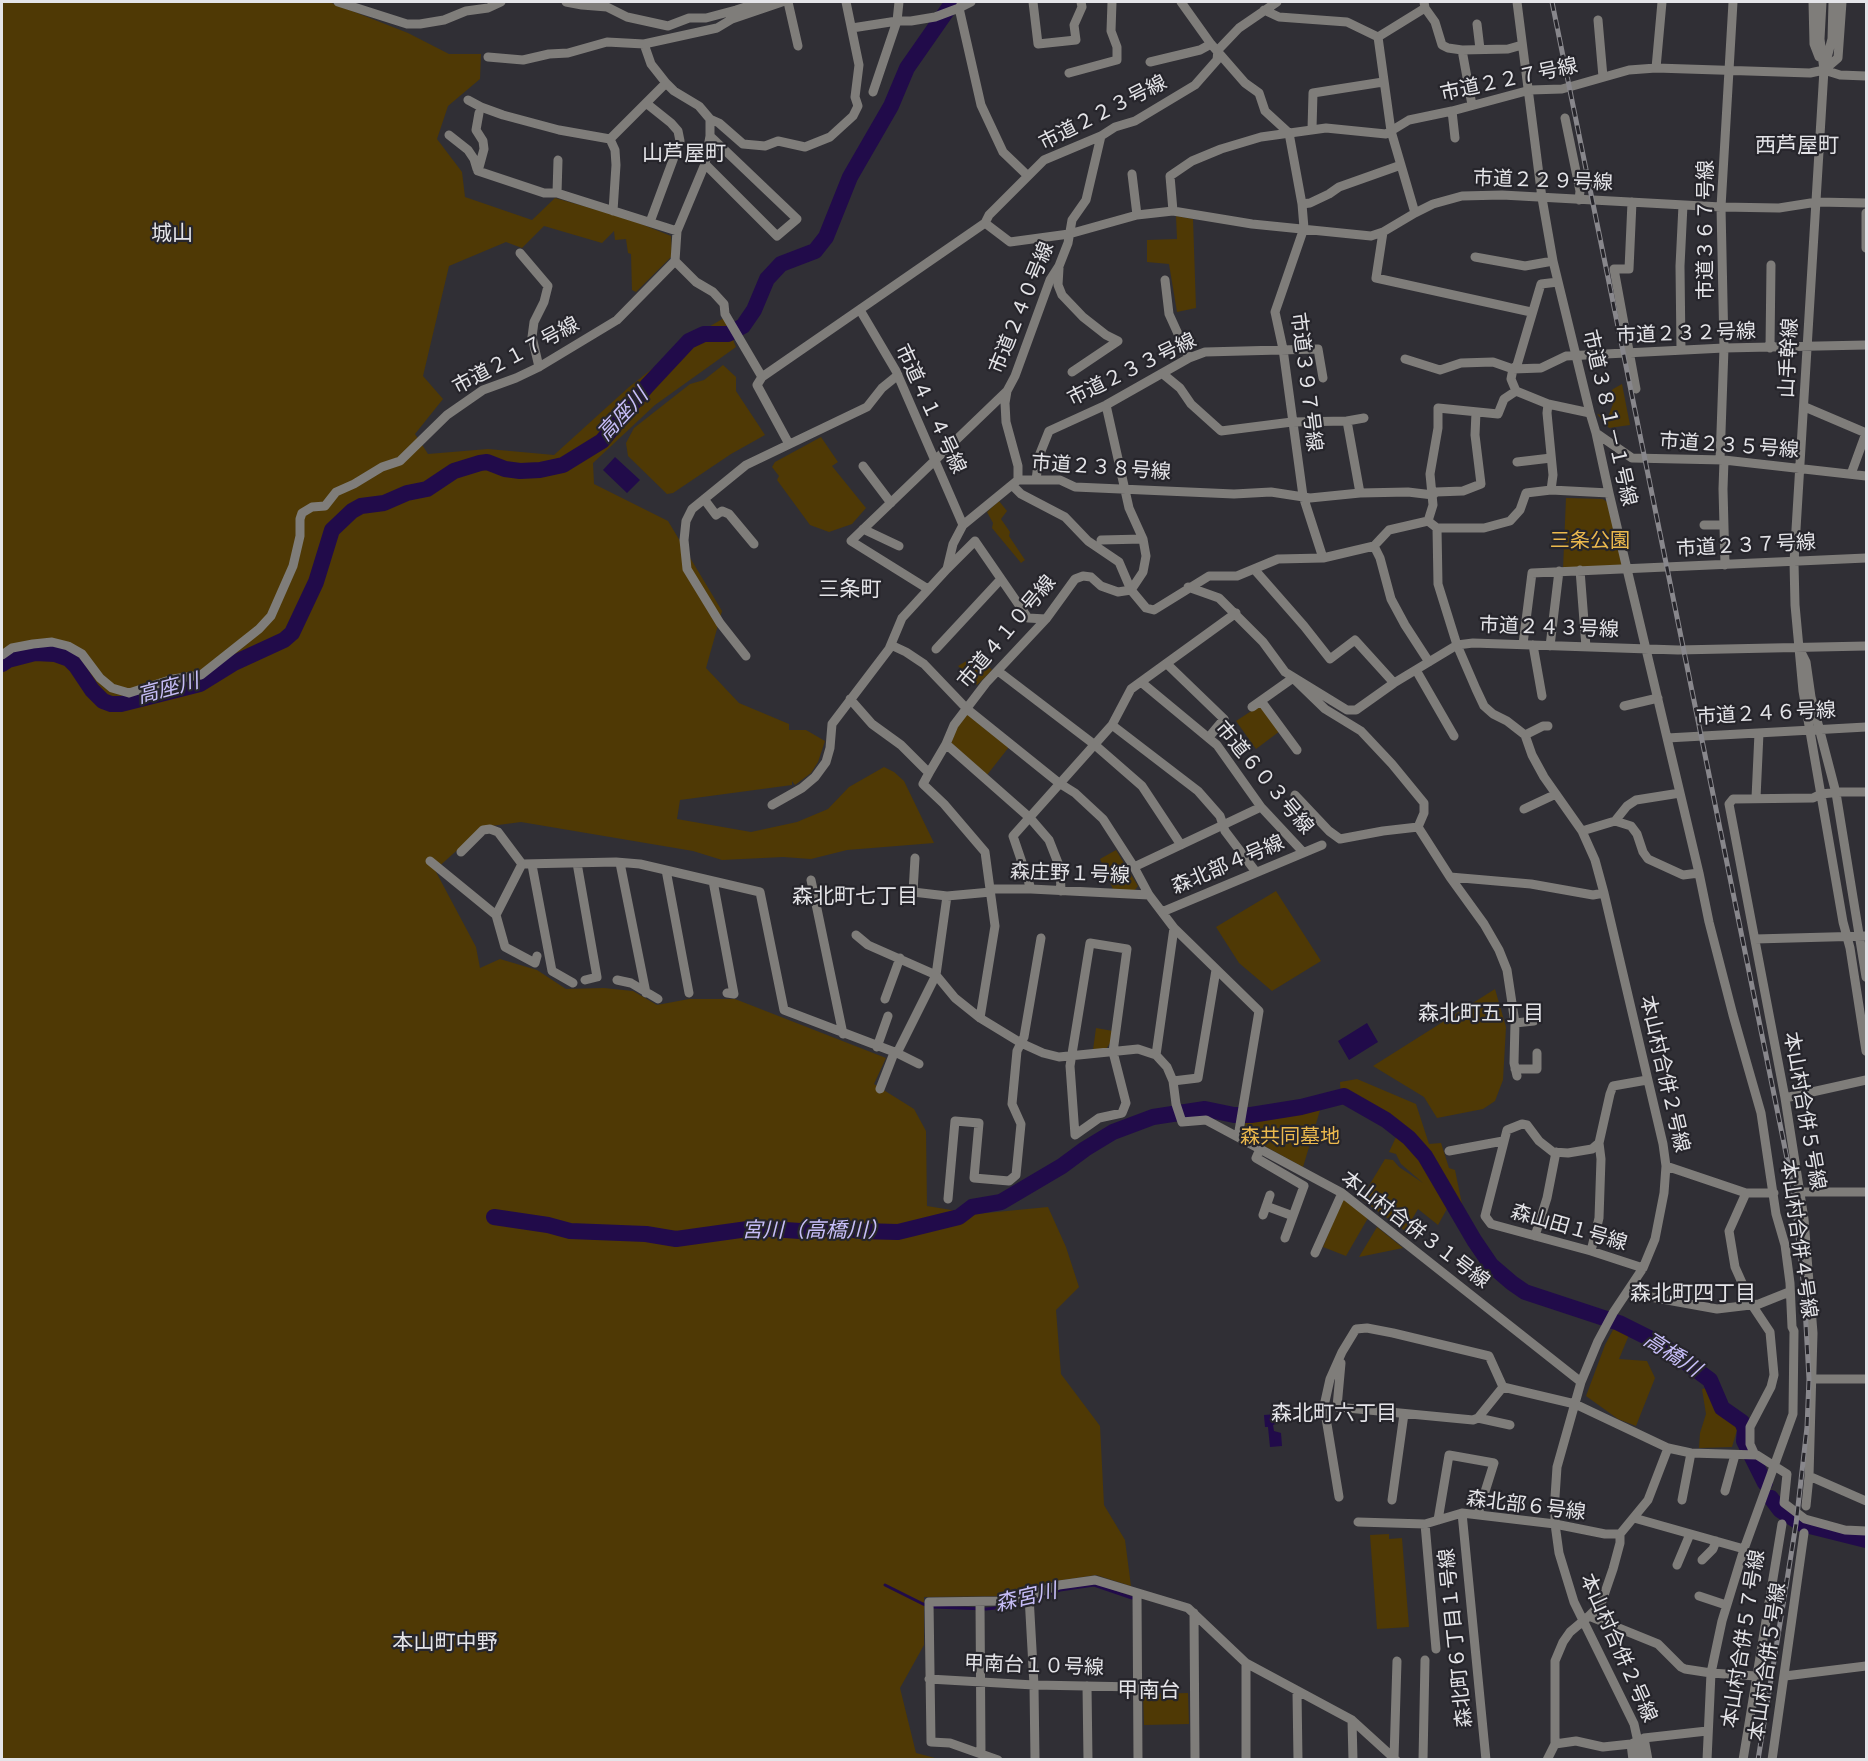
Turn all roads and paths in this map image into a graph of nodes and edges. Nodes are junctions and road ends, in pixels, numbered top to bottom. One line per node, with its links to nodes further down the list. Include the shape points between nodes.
1 (338, 2): 2 (street, via 407,24 420,24)
2 (501, 2)
3 (566, 2): 4 (street, via 607,6 627,17 668,26)
4 (761, 2)
5 (782, 2): 29 (street, via 717,28)
6 (788, 2): 31 (street)
7 (846, 2): 27 (street)
8 (899, 2): 25 (street)
9 (970, 2): 23 (street)
10 (1033, 2): 11 (street, via 1038,44 1076,40 1074,25)
11 (1081, 2)
12 (1112, 2): 40 (street, via 1111,31 1117,60)
13 (1181, 2): 32 (street)
14 (1517, 2): 30 (street, 市道３８１－１号線)
15 (1662, 2): 37 (street)
16 (1732, 2): 38 (street, 市道３６７号線)
17 (1814, 2): 39 (street, via 1814,44)
18 (1822, 2): 39 (street, 山手幹線, via 1820,39)
19 (1833, 2): 39 (street, 山手幹線, via 1832,39)
20 (1842, 2): 39 (street, via 1838,58)
21 (1270, 5): 28 (street, via 1279,17 1347,22); 32 (street, 市道２２３号線)
22 (1425, 5): 28 (street); 34 (street, via 1442,45)
23 (958, 6): 25 (street, via 935,17); 66 (street, via 981,105 1003,152)
24 (1598, 20): 42 (street)
25 (897, 21): 25 (street, via 877,82 873,92 893,31); 27 (street)
26 (1477, 24): 33 (street)
27 (852, 28): 52 (street, via 859,65 855,97 858,106 830,137 805,147 778,141 765,146 743,144)
28 (1378, 37): 43 (street)
29 (644, 44): 35 (street, via 607,42 523,60); 44 (street, via 651,64)
30 (1522, 45): 33 (street); 45 (street, 市道３８１－１号線)
31 (798, 46)
32 (1214, 47): 36 (street); 55 (street, via 1245,83 1259,93 1265,111); 58 (street, 市道２２３号線, via 1217,60 1195,85 1135,121)
33 (1480, 49): 34 (street)
34 (1462, 50): 48 (street)
35 (488, 57)
36 (1150, 62)
37 (1656, 68): 38 (street, 市道２２７号線); 42 (street, 市道２２７号線)
38 (1728, 69): 39 (street, 市道２２７号線, via 1810,73); 75 (street, 市道３６７号線)
39 (1824, 70): 41 (street, 市道２２７号線); 71 (street, 山手幹線)
40 (1069, 73)
41 (1866, 76)
42 (1603, 77): 45 (street, 市道２２７号線, via 1562,89)
43 (1383, 82): 53 (street, via 1313,93); 54 (street)
44 (666, 83): 47 (street); 52 (street, via 699,106)
45 (1530, 90): 48 (street, 市道２２７号線); 68 (street, 市道３８１－１号線)
46 (468, 100): 60 (street, via 503,115)
47 (646, 103): 60 (street); 81 (street, via 671,123 680,141)
48 (1472, 105): 49 (street, 市道２２７号線)
49 (1452, 111): 54 (street, 市道２２７号線, via 1409,120); 59 (street)
50 (479, 113): 64 (street, via 476,130 484,149)
51 (1565, 118): 69 (street)
52 (710, 119): 57 (street)
53 (1312, 129): 54 (street, 市道２２７号線, via 1386,134); 55 (street, 市道２２７号線)
54 (1392, 131): 63 (street)
55 (1289, 133): 73 (street, 市道３９７号線); 77 (street, 市道２２７号線, via 1261,137 1190,161 1170,176)
56 (449, 135): 64 (street, via 468,150)
57 (710, 136): 62 (street); 62 (street, via 797,219 777,236)
58 (1101, 136): 66 (street, 市道２２３号線, via 1044,160); 86 (street, 市道２４０号線, via 1086,200 1072,220)
59 (1455, 138)
60 (610, 139): 76 (street, via 615,150)
61 (558, 160): 67 (street)
62 (705, 164): 84 (street)
63 (1401, 165): 73 (street); 78 (street)
64 (475, 170): 67 (street, via 544,193)
65 (1132, 174): 80 (street)
66 (1028, 176): 82 (street, 市道２２３号線, via 989,215)
67 (557, 193): 76 (street)
68 (1542, 198): 69 (street, 市道２２９号線); 78 (street, 市道２２９号線, via 1462,196); 91 (street, 市道３８１－１号線)
69 (1579, 200): 70 (street, 市道２２９号線)
70 (1632, 202): 74 (street, 市道２２９号線); 104 (street, via 1629,269 1614,269)
71 (1817, 202): 72 (street, 市道２２９号線); 75 (street, 市道２２９号線, via 1779,208); 99 (street, 山手幹線)
72 (1866, 203)
73 (1302, 204): 83 (street, 市道３９７号線)
74 (1683, 205): 75 (street, 市道２２９号線); 103 (street)
75 (1721, 207): 100 (street, 市道３６７号線)
76 (613, 211): 81 (street)
77 (1173, 211): 80 (street, 市道２２９号線); 83 (street, 市道２２９号線)
78 (1414, 213): 85 (street, 市道２２９号線)
79 (1866, 213): 87 (street)
80 (1137, 215): 86 (street, 市道２２９号線)
81 (650, 222): 84 (street)
82 (985, 224): 86 (street, 市道２２９号線, via 1010,242); 96 (street, 市道２２３号線)
83 (1304, 228): 85 (street, 市道２２９号線, via 1371,236); 102 (street, 市道３９７号線, via 1275,312)
84 (677, 231): 90 (street)
85 (1383, 232): 97 (street, via 1376,278)
86 (1069, 234): 93 (street, 市道２４０号線)
87 (1866, 248)
88 (520, 253): 108 (street, via 548,286 532,337)
89 (1475, 256): 91 (street, via 1525,266)
90 (675, 261): 108 (street, 市道２１７号線, via 617,320); 113 (street, via 724,304 725,314)
91 (1553, 261): 95 (street, 市道３８１－１号線)
92 (1771, 265): 101 (street)
93 (1059, 266): 110 (street, via 1062,295 1083,317 1118,341); 116 (street, 市道２４０号線)
94 (1165, 280): 106 (street, via 1169,314)
95 (1558, 282): 97 (street, via 1541,284); 105 (street, 市道３８１－１号線)
96 (860, 310): 112 (street, 市道４１４号線); 113 (street, 市道２２３号線)
97 (1531, 312): 109 (street)
98 (1866, 345): 99 (street, 市道２３２号線)
99 (1808, 347): 101 (street, 市道２３２号線); 120 (street, 山手幹線)
100 (1724, 348): 101 (street, 市道２３２号線); 103 (street, 市道２３２号線); 130 (street, 市道３６７号線)
101 (1770, 348)
102 (1283, 349): 106 (street, 市道２３３号線, via 1205,352); 114 (street, 市道２３３号線, via 1318,348); 125 (street, 市道３９７号線)
103 (1681, 350): 104 (street, 市道２３２号線)
104 (1629, 354): 105 (street, 市道２３２号線); 115 (street)
105 (1576, 357): 109 (street, 市道２３２号線, via 1566,356 1541,368); 122 (street, 市道３８１－１号線)
106 (1189, 358): 111 (street, 市道２３３号線)
107 (1405, 359): 109 (street, 市道２３２号線, via 1440,369 1461,363 1492,362)
108 (539, 367): 182 (street, 市道２１７号線, via 483,390 447,415 400,461 336,492 325,506 302,513 294,566 271,616 201,675 129,693 112,688 82,654 68,646 52,642 33,644 12,648)
109 (1513, 369): 117 (street, via 1511,379)
110 (1072, 372)
111 (1163, 374): 119 (street, 市道２３３号線); 125 (street, via 1221,431)
112 (898, 375): 128 (street, via 867,406); 131 (street, 市道４１４号線)
113 (762, 377): 128 (street, via 758,385)
114 (1323, 378)
115 (1636, 388)
116 (1007, 391): 131 (street, 市道２４０号線); 138 (street, via 1006,422 1018,466)
117 (1516, 391): 118 (street); 121 (street, via 1504,399 1498,414)
118 (1548, 404): 122 (street); 129 (street)
119 (1106, 405): 137 (street, 市道２３３号線, via 1049,431 1039,456); 139 (street)
120 (1804, 407): 127 (street); 134 (street, 山手幹線)
121 (1476, 412): 143 (street, 市道２３８号線, via 1474,435 1481,484); 143 (street, via 1438,408 1430,474)
122 (1590, 413): 126 (street, 市道３８１－１号線)
123 (1364, 418): 124 (street)
124 (1347, 421): 125 (street); 141 (street)
125 (1292, 422): 144 (street, 市道３９７号線)
126 (1596, 433): 130 (street, 市道２３５号線, via 1632,458); 142 (street, 市道３８１－１号線)
127 (1866, 433): 135 (street)
128 (789, 444): 145 (street, via 746,465)
129 (1551, 458): 132 (street); 140 (street)
130 (1722, 460): 134 (street, 市道２３５号線); 150 (street, 市道３６７号線)
131 (934, 461): 146 (street, 市道２４０号線); 148 (street, 市道４１４号線)
132 (1516, 462)
133 (863, 466): 146 (street)
134 (1800, 467): 135 (street, 市道２３５号線); 160 (street, 山手幹線)
135 (1851, 474): 136 (street, 市道２３５号線)
136 (1866, 476)
137 (1036, 480): 138 (street, 市道２３８号線); 139 (street, 市道２３８号線, via 1060,480 1075,487)
138 (1015, 482): 148 (street, 市道２３８号線); 170 (street, via 1021,494 1065,517 1088,541 1119,562)
139 (1125, 489): 144 (street, 市道２３８号線); 153 (street)
140 (1551, 490): 142 (street); 151 (street, via 1526,493 1520,510 1510,521 1484,528)
141 (1360, 492): 143 (street, 市道２３８号線); 144 (street, 市道２３８号線)
142 (1609, 493): 164 (street, 市道３８１－１号線)
143 (1432, 495): 147 (street)
144 (1303, 496): 158 (street, 市道３９７号線)
145 (704, 500): 155 (street, via 716,515 722,511 729,514); 183 (street, via 692,509 686,521 687,569)
146 (891, 503): 152 (street, 市道２４０号線)
147 (1428, 521): 151 (street); 157 (street, via 1389,530)
148 (963, 525): 162 (street, 市道２３８号線)
149 (1704, 525): 150 (street)
150 (1723, 525): 161 (street, 市道３６７号線)
151 (1437, 528): 174 (street, via 1438,584)
152 (863, 529): 156 (street); 169 (street, 市道２４０号線, via 851,541)
153 (1143, 539): 154 (street); 170 (street, via 1143,572)
154 (1101, 540)
155 (754, 544)
156 (898, 546)
157 (1374, 546): 158 (street); 184 (street, via 1391,599)
158 (1323, 558): 163 (street, via 1278,559)
159 (1866, 558): 160 (street, 市道２３７号線)
160 (1794, 562): 161 (street, 市道２３７号線); 179 (street, 山手幹線)
161 (1725, 565): 164 (street, 市道２３７号線)
162 (947, 569): 167 (street, via 975,541); 169 (street, 市道２３８号線)
163 (1254, 569): 168 (street, via 1237,576 1209,576); 190 (street, via 1330,659 1355,640)
164 (1628, 569): 165 (street, 市道２３７号線); 180 (street, 市道３８１－１号線)
165 (1580, 570): 166 (street, 市道２３７号線); 177 (street)
166 (1559, 572): 175 (street, 市道２３７号線, via 1532,573); 176 (street)
167 (1001, 579): 172 (street, via 1028,618); 181 (street)
168 (1188, 587): 170 (street, via 1155,610 1146,608); 171 (street, 市道２４３号線, via 1219,598)
169 (928, 589): 173 (street, 市道２３８号線, via 902,618)
170 (1131, 590): 172 (street, 市道４１０号線, via 1118,592 1083,576 1075,579)
171 (1236, 613): 185 (street); 188 (street, 市道２４３号線)
172 (1046, 619): 187 (street, 市道４１０号線)
173 (891, 645): 193 (street, 市道２３８号線); 197 (street, via 924,664)
174 (1457, 645): 175 (street, 市道２４３号線); 184 (street, 市道２４３号線); 203 (street, via 1484,706)
175 (1528, 645): 176 (street, 市道２４３号線); 191 (street)
176 (1550, 646): 177 (street, 市道２４３号線)
177 (1586, 646): 180 (street, 市道２４３号線)
178 (1866, 646): 179 (street, 市道２４３号線)
179 (1799, 647): 180 (street, 市道２４３号線); 201 (street, 山手幹線)
180 (1646, 648): 192 (street, 市道３８１－１号線)
181 (936, 649)
182 (2, 655)
183 (746, 656)
184 (1429, 662): 186 (street, 市道２４３号線)
185 (1167, 664): 189 (street); 205 (street, via 1224,719)
186 (1416, 670): 190 (street, 市道２４３号線); 204 (street)
187 (998, 671): 197 (street, 市道４１０号線); 208 (street)
188 (1293, 678): 190 (street, 市道２４３号線, via 1347,710 1356,710); 194 (street); 225 (street, via 1325,709 1361,731 1392,764 1424,803)
189 (1141, 682): 198 (street, via 1131,689); 205 (street, 市道６０３号線)
190 (1394, 684)
191 (1542, 696)
192 (1658, 698): 195 (street); 206 (street, 市道３８１－１号線)
193 (850, 699): 210 (street, via 872,724 901,744); 219 (street, 市道２３８号線, via 832,724 826,762 815,777)
194 (1261, 701): 196 (street); 209 (street)
195 (1624, 706)
196 (1252, 707)
197 (967, 709): 207 (street, 市道４１０号線); 211 (street)
198 (1112, 725): 208 (street); 224 (street, via 1198,791)
199 (1548, 726): 203 (street)
200 (1866, 727): 201 (street, 市道２４６号線)
201 (1814, 730): 202 (street, 市道２４６号線); 214 (street, 山手幹線); 216 (street, 山手幹線)
202 (1759, 733): 206 (street, 市道２４６号線); 218 (street)
203 (1525, 735): 215 (street, 本山村合併２号線, via 1532,755)
204 (1454, 736)
205 (1209, 737): 220 (street, 市道６０３号線)
206 (1667, 738): 213 (street, 市道３８１－１号線)
207 (946, 744): 210 (street, 市道４１０号線); 222 (street)
208 (1095, 745): 211 (street); 227 (street, via 1142,786)
209 (1297, 750)
210 (929, 773): 244 (street, via 923,784 985,852)
211 (1059, 783): 222 (street); 236 (street, via 1103,819)
212 (1866, 792): 214 (street)
213 (1680, 793): 223 (street, via 1636,800); 239 (street, 本山村合併４号線)
214 (1836, 793): 216 (street); 256 (street, 山手幹線)
215 (1556, 794): 221 (street); 226 (street, 本山村合併２号線)
216 (1821, 794): 218 (street, via 1813,798); 255 (street, 山手幹線)
217 (1295, 795): 225 (street, via 1340,839)
218 (1756, 798): 258 (street, 本山村合併５号線, via 1732,799 1729,804)
219 (772, 805)
220 (1261, 807): 224 (street); 230 (street, 市道６０３号線)
221 (1524, 810)
222 (1030, 818): 243 (street, via 1013,836); 245 (street, via 1054,851)
223 (1615, 821): 226 (street); 239 (street, via 1631,826 1648,859 1683,876)
224 (1223, 825): 227 (street); 238 (street)
225 (1418, 827): 240 (street)
226 (1582, 831): 247 (street, 本山村合併２号線)
227 (1180, 845): 236 (street)
228 (1322, 846): 230 (street, 森北部４号線)
229 (461, 852): 235 (street, via 483,830 490,829 498,832)
230 (1303, 852): 238 (street, 森北部４号線)
231 (915, 858): 246 (street)
232 (430, 861): 252 (street)
233 (620, 862): 234 (street); 237 (street); 267 (street)
234 (577, 863): 235 (street); 264 (street, via 597,978)
235 (527, 864): 252 (street); 266 (street, via 552,971)
236 (1134, 867): 248 (street)
237 (666, 870): 242 (street); 269 (street)
238 (1256, 872): 251 (street, 森北部４号線)
239 (1699, 873): 302 (street, 本山村合併４号線, via 1761,1113)
240 (1450, 877): 247 (street, via 1531,884 1593,895); 275 (street, via 1499,950 1507,970)
241 (811, 880): 276 (street)
242 (713, 881): 268 (street, via 734,994); 276 (street, via 760,892 784,1010)
243 (1031, 889): 244 (street, 森庄野１号線); 245 (street, 森庄野１号線)
244 (991, 890): 249 (street, 森庄野１号線); 273 (street, via 995,926)
245 (1061, 891): 248 (street, 森庄野１号線)
246 (913, 892): 249 (street, 森庄野１号線); 250 (street)
247 (1604, 893): 286 (street, 本山村合併２号線)
248 (1149, 895): 251 (street)
249 (947, 896): 262 (street)
250 (910, 902)
251 (1162, 912): 253 (street, 森北部４号線)
252 (496, 915): 259 (street, via 505,947 535,963)
253 (1174, 928): 261 (street, 森北部４号線); 283 (street)
254 (856, 935): 260 (street, via 868,945)
255 (1848, 935): 256 (street); 258 (street); 279 (street, 山手幹線)
256 (1863, 935): 263 (street, 山手幹線)
257 (1041, 938): 277 (street)
258 (1755, 939): 290 (street, 本山村合併５号線)
259 (537, 956)
260 (900, 958): 262 (street); 271 (street)
261 (1216, 970): 288 (street, via 1198,1078); 291 (street, 森北部４号線, via 1259,1011)
262 (936, 975): 273 (street, via 955,998); 281 (street)
263 (1866, 976)
264 (585, 980)
265 (617, 980): 267 (street)
266 (573, 982)
267 (646, 993): 270 (street)
268 (727, 993)
269 (688, 994)
270 (657, 999)
271 (885, 999)
272 (888, 1016): 278 (street)
273 (980, 1018): 277 (street)
274 (1534, 1021): 275 (street)
275 (1515, 1023): 282 (street, via 1516,1073 1537,1069)
276 (843, 1034): 278 (street)
277 (1021, 1043): 284 (street, via 1059,1057); 304 (street, via 1012,1104 1020,1124 1016,1175 1009,1181 974,1178 979,1123 955,1121)
278 (877, 1047): 281 (street)
279 (1866, 1051)
280 (1113, 1052): 283 (street, via 1138,1049); 284 (street); 284 (street, via 1126,1103 1122,1113 1099,1118 1075,1135); 284 (street, via 1127,949 1090,944)
281 (896, 1053): 285 (street); 289 (street)
282 (1537, 1053)
283 (1156, 1055): 288 (street)
284 (1072, 1056)
285 (919, 1064)
286 (1647, 1080): 293 (street, via 1613,1086); 297 (street, 本山村合併２号線)
287 (1866, 1080): 290 (street)
288 (1173, 1081): 291 (street, 本山村合併３１号線, via 1182,1122 1206,1120)
289 (880, 1089)
290 (1785, 1098): 298 (street, 本山村合併５号線)
291 (1238, 1133): 294 (street, 本山村合併３１号線)
292 (1503, 1141): 295 (street); 296 (street, via 1507,1130 1527,1125 1539,1141); 306 (street, 森山田１号線, via 1485,1216 1491,1224)
293 (1599, 1143): 296 (street, via 1592,1149); 308 (street, via 1599,1218)
294 (1260, 1149): 300 (street, 本山村合併３１号線); 305 (street, via 1256,1158 1304,1186)
295 (1449, 1151)
296 (1556, 1152): 306 (street)
297 (1666, 1166): 301 (street); 310 (street, 本山村合併２号線, via 1655,1239)
298 (1801, 1192): 299 (street); 315 (street, 本山村合併５号線, via 1809,1268)
299 (1866, 1192)
300 (1342, 1193): 309 (street); 317 (street, 本山村合併３１号線)
301 (1746, 1193): 302 (street); 313 (street, via 1729,1230 1735,1266)
302 (1774, 1193): 312 (street, 本山村合併４号線, via 1785,1245)
303 (1270, 1195): 305 (street, via 1265,1210)
304 (948, 1198)
305 (1293, 1216): 307 (street)
306 (1535, 1236): 308 (street, 森山田１号線)
307 (1285, 1238)
308 (1591, 1251): 310 (street, 森山田１号線)
309 (1315, 1253)
310 (1643, 1268): 311 (street, 本山村合併２号線)
311 (1629, 1290): 313 (street, via 1717,1310); 317 (street, 本山村合併２号線, via 1611,1316)
312 (1789, 1292): 313 (street); 326 (street, 本山村合併４号線, via 1794,1331 1793,1414)
313 (1752, 1305): 325 (street, via 1770,1332 1774,1374 1750,1427)
314 (1342, 1352): 318 (street, via 1356,1329 1393,1333 1489,1356); 320 (street, via 1337,1407); 329 (street, via 1324,1406)
315 (1813, 1380): 316 (street); 327 (street, 本山村合併５号線)
316 (1866, 1380)
317 (1581, 1382): 319 (street, 本山村合併２号線)
318 (1503, 1387): 319 (street); 321 (street)
319 (1575, 1404): 323 (street); 340 (street, 本山村合併２号線, via 1557,1467)
320 (1404, 1414): 321 (street); 330 (street)
321 (1478, 1418): 322 (street)
322 (1510, 1425)
323 (1668, 1448): 324 (street); 336 (street, via 1648,1500)
324 (1691, 1453): 325 (street); 331 (street)
325 (1747, 1455): 326 (street); 328 (street)
326 (1775, 1465): 342 (street, via 1787,1474 1784,1503 1805,1519 1845,1530); 347 (street, 本山村合併４号線)
327 (1809, 1476): 332 (street); 333 (street, 本山村合併５号線)
328 (1725, 1491)
329 (1339, 1497)
330 (1392, 1500)
331 (1682, 1500)
332 (1866, 1501)
333 (1806, 1506)
334 (1462, 1513): 335 (street, 森北部６号線); 337 (street, 森北部６号線); 386 (street, 森北町６丁目１号線)
335 (1478, 1514): 337 (street, via 1494,1463 1449,1455); 340 (street, 森北部６号線)
336 (1634, 1518): 344 (street); 345 (street)
337 (1438, 1520): 339 (street, 森北部６号線)
338 (1358, 1522): 339 (street, 森北部６号線)
339 (1425, 1524): 357 (street)
340 (1555, 1524): 344 (street, 森北部６号線); 356 (street, 本山村合併２号線, via 1563,1567)
341 (1782, 1524): 363 (street, 本山村合併５７号線)
342 (1866, 1531)
343 (1804, 1533): 364 (street, 本山村合併５号線)
344 (1620, 1534): 356 (street, via 1601,1604)
345 (1690, 1534): 346 (street); 349 (street)
346 (1716, 1541): 347 (street); 348 (street)
347 (1744, 1549): 354 (street, 本山村合併４号線)
348 (1702, 1560)
349 (1677, 1566)
350 (1137, 1594): 351 (street, via 1095,1580 1059,1585); 355 (street); 369 (street)
351 (1029, 1596): 353 (street); 367 (street)
352 (1699, 1596): 354 (street)
353 (980, 1602): 365 (street, via 929,1602); 366 (street)
354 (1726, 1605): 362 (street, 本山村合併４号線)
355 (1194, 1613): 360 (street); 381 (street)
356 (1586, 1619): 362 (street, via 1658,1644 1681,1666); 373 (street, 本山村合併２号線, via 1634,1724); 374 (street, via 1570,1632 1555,1661)
357 (1436, 1649)
358 (1425, 1660): 385 (street)
359 (1397, 1661): 376 (street)
360 (1246, 1663): 370 (street); 382 (street)
361 (1866, 1666): 364 (street)
362 (1711, 1673): 363 (street); 372 (street, 本山村合併４号線)
363 (1756, 1676): 392 (street, 本山村合併５７号線)
364 (1785, 1676): 393 (street, 本山村合併５号線)
365 (929, 1678): 366 (street, 甲南台１０号線); 375 (street, via 931,1742 950,1743)
366 (980, 1683): 367 (street, 甲南台１０号線); 375 (street)
367 (1034, 1685): 368 (street, 甲南台１０号線); 378 (street)
368 (1087, 1686): 369 (street, 甲南台１０号線); 379 (street)
369 (1137, 1687): 380 (street)
370 (1297, 1692): 371 (street); 383 (street)
371 (1352, 1720): 376 (street); 384 (street)
372 (1707, 1731): 373 (street); 391 (street, 本山村合併４号線)
373 (1637, 1740): 374 (street, via 1603,1747 1576,1741); 388 (street); 389 (street, 本山村合併２号線); 390 (street)
374 (1555, 1744): 387 (street)
375 (981, 1753): 377 (street)
376 (1395, 1759)
377 (998, 1760)
378 (1035, 1760)
379 (1088, 1760)
380 (1138, 1760)
381 (1195, 1760)
382 (1246, 1760)
383 (1298, 1760)
384 (1353, 1760)
385 (1424, 1760)
386 (1486, 1760)
387 (1547, 1760)
388 (1634, 1760)
389 (1641, 1760)
390 (1648, 1760)
391 (1707, 1760)
392 (1743, 1760)
393 (1772, 1760)

